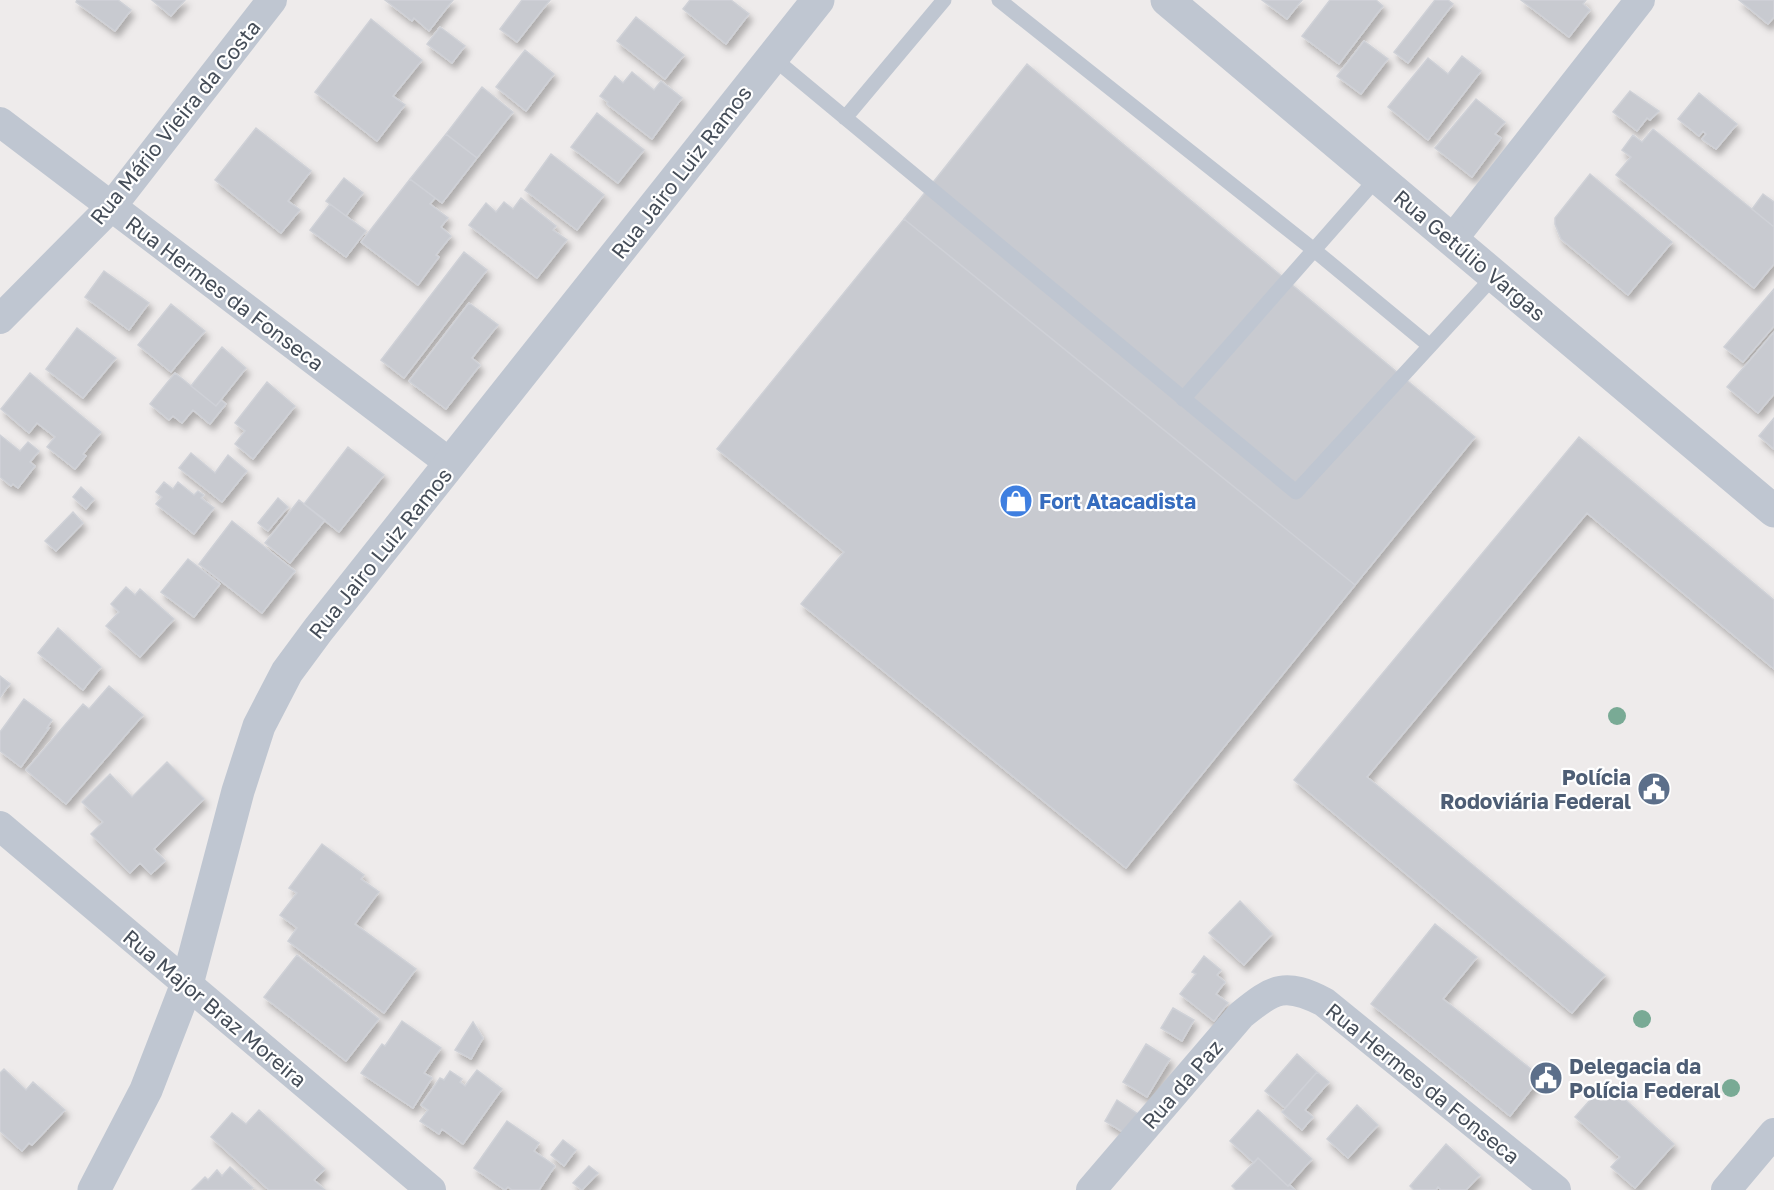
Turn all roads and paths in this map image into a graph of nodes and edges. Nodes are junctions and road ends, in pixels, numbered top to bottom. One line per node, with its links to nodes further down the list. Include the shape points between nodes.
1 (272, 0): 11 (street, Rua Mário Vieira da Costa)
2 (818, 0): 7 (street, Rua Jairo Luiz Ramos)
3 (944, 0): 8 (lane)
4 (999, 0): 13 (lane)
5 (1167, 0): 10 (street, Rua Getúlio Vargas)
6 (1640, 0): 12 (street)
7 (772, 57): 8 (lane); 18 (street, Rua Jairo Luiz Ramos)
8 (844, 117): 17 (lane)
9 (0, 122): 11 (street, Rua Hermes da Fonseca)
10 (1377, 177): 12 (street, Rua Getúlio Vargas); 13 (lane)
11 (111, 207): 15 (street, Rua Mário Vieira da Costa); 18 (street, Rua Hermes da Fonseca)
12 (1452, 240): 14 (street, Rua Getúlio Vargas)
13 (1314, 250): 16 (lane); 17 (lane)
14 (1495, 275): 16 (lane); 19 (street, Rua Getúlio Vargas)
15 (0, 319)
16 (1430, 346): 17 (lane, via 1296,492)
17 (1183, 399)
18 (451, 464): 21 (street, Rua Jairo Luiz Ramos, via 287,672 259,726 238,790)
19 (1774, 511)
20 (0, 826): 21 (street, Rua Major Braz Moreira)
21 (187, 984): 24 (street, Rua Jairo Luiz Ramos, via 146,1090); 25 (street, Rua Major Braz Moreira)
22 (1283, 990): 26 (street, Rua da Paz, via 1263,997 1242,1016); 27 (street, Rua Hermes da Fonseca, via 1304,992 1324,1002)
23 (1774, 1133): 28 (street)
24 (94, 1190)
25 (431, 1190)
26 (1090, 1190)
27 (1556, 1190)
28 (1726, 1190)

